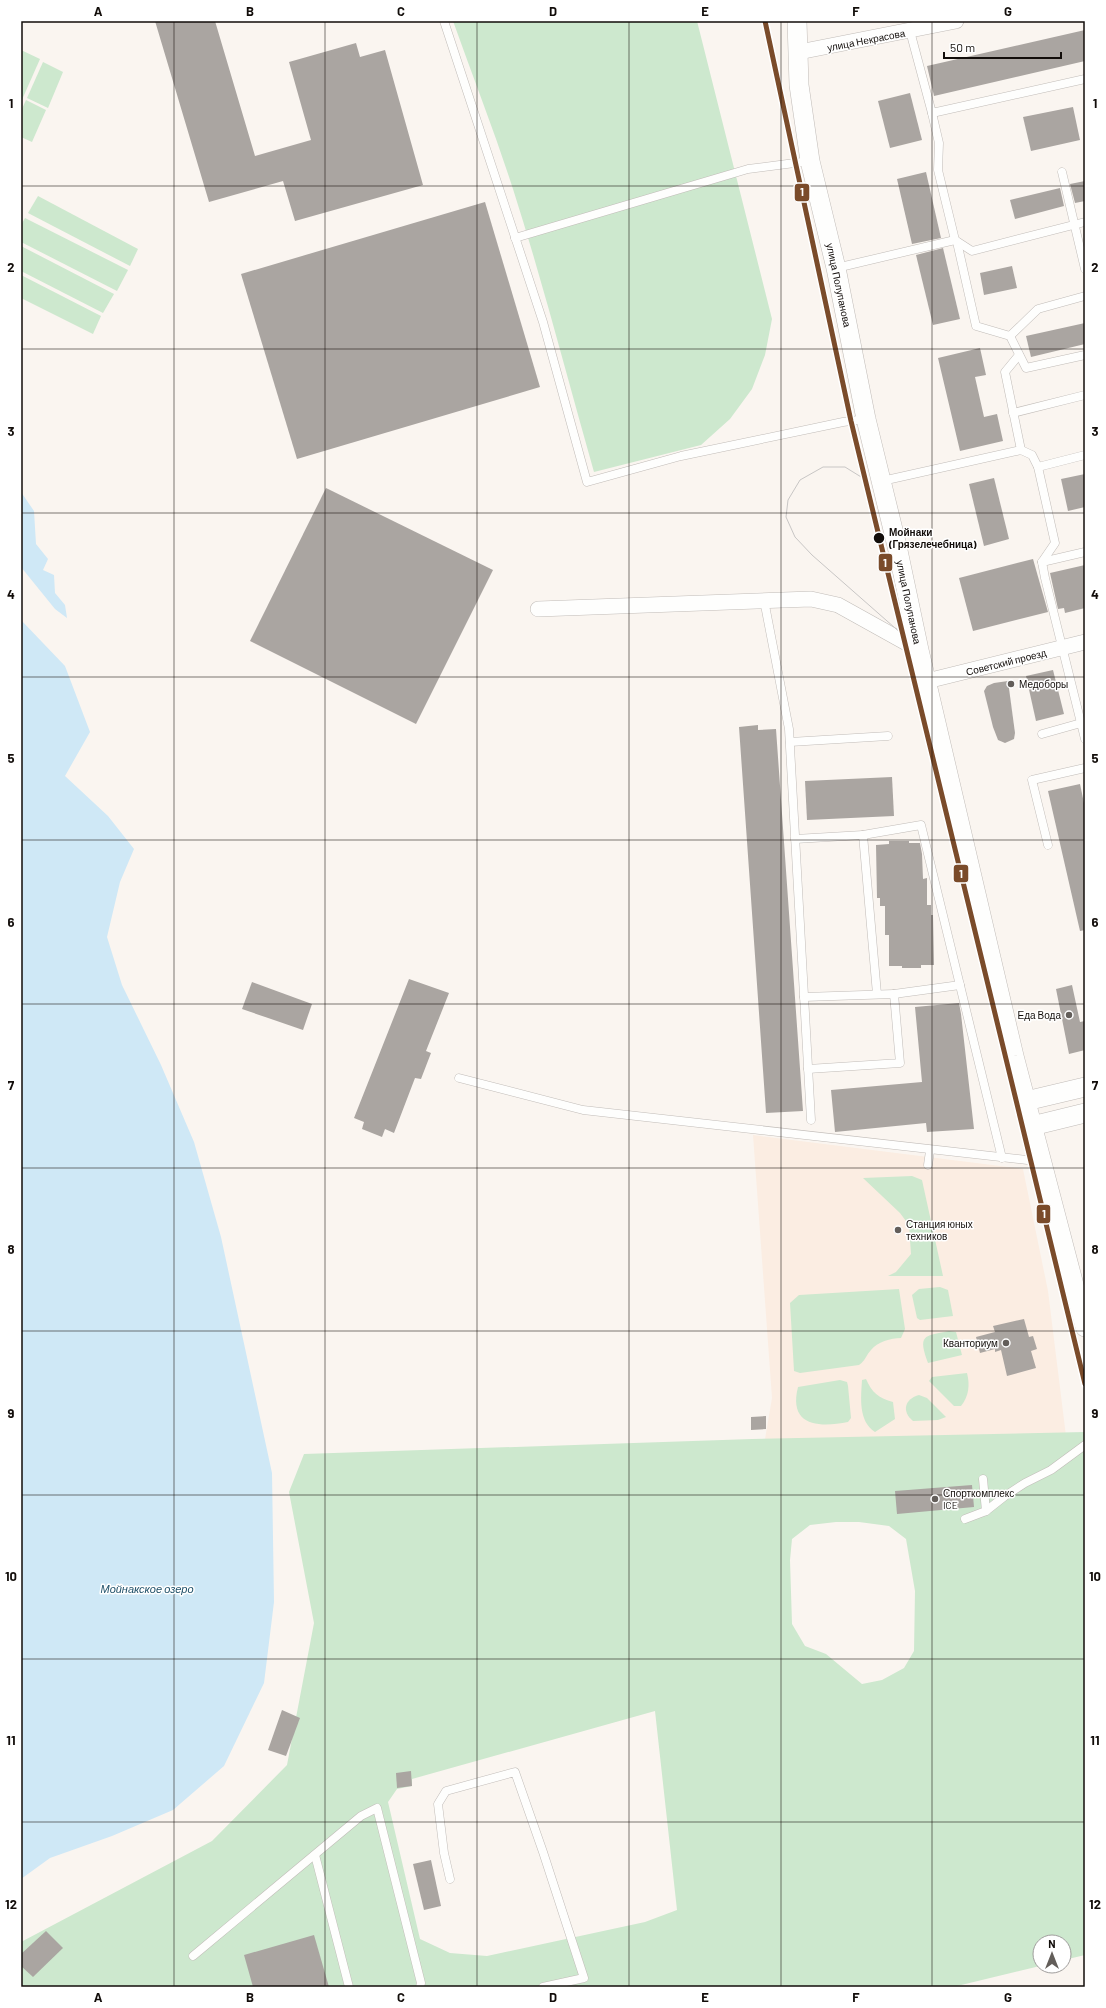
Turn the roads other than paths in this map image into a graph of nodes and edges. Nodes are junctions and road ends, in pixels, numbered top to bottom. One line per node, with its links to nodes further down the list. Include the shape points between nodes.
1 (444, 21): 13 (lane)
2 (797, 21): 6 (street, улица Полупанова)
3 (956, 21): 4 (street, улица Некрасова)
4 (939, 23): 5 (street, улица Некрасова)
5 (910, 31): 6 (street, улица Некрасова); 8 (lane)
6 (799, 52): 9 (street, улица Полупанова, via 799,85)
7 (1085, 79): 8 (lane)
8 (932, 113): 14 (lane, via 939,143 938,170)
9 (810, 161): 13 (lane, via 748,169); 15 (street, улица Полупанова)
10 (1062, 172): 12 (lane)
11 (1085, 222): 12 (lane)
12 (1074, 225): 14 (lane, via 972,251); 16 (lane)
13 (515, 238): 23 (lane, via 543,322 587,482 681,456)
14 (956, 241): 15 (lane); 18 (lane, via 976,326)
15 (836, 268): 23 (street, улица Полупанова)
16 (1085, 269)
17 (1085, 296): 18 (lane, via 1038,309)
18 (1010, 336): 19 (lane)
19 (1019, 355): 20 (lane, via 1026,368); 22 (lane, via 1005,372)
20 (1085, 355)
21 (1085, 395): 22 (lane)
22 (1013, 413): 24 (lane)
23 (866, 419): 27 (street, улица Полупанова)
24 (1021, 450): 26 (lane, via 1032,455); 27 (lane)
25 (1085, 455): 26 (lane)
26 (1038, 467): 29 (lane, via 1055,543)
27 (882, 481): 34 (street, улица Полупанова)
28 (1085, 552): 29 (lane)
29 (1042, 562): 33 (lane)
30 (764, 600): 31 (street); 34 (street, via 811,599 838,605); 40 (lane)
31 (538, 609)
32 (1085, 642): 33 (street, Советский проезд)
33 (1063, 648): 35 (street, Советский проезд); 36 (lane)
34 (919, 650): 35 (street, улица Полупанова)
35 (927, 681): 52 (street, улица Полупанова)
36 (1081, 723): 37 (lane); 39 (lane)
37 (1042, 734)
38 (888, 736): 40 (lane)
39 (1085, 739)
40 (790, 742): 43 (lane)
41 (1085, 768): 44 (lane, via 1032,780)
42 (863, 835): 43 (lane); 45 (lane, via 921,825); 46 (lane)
43 (795, 839): 48 (lane)
44 (1048, 845)
45 (960, 985): 47 (lane); 57 (lane)
46 (877, 994): 47 (lane); 48 (lane)
47 (894, 994): 49 (lane, via 900,1063)
48 (804, 997): 49 (lane)
49 (808, 1069): 54 (lane)
50 (459, 1078): 56 (lane, via 583,1110)
51 (1085, 1087): 52 (street)
52 (1026, 1101): 55 (street, улица Полупанова)
53 (1085, 1113): 55 (street)
54 (811, 1120)
55 (1032, 1126): 58 (street)
56 (930, 1151): 57 (lane); 59 (lane)
57 (1002, 1158): 58 (lane, via 1036,1161)
58 (1042, 1164): 60 (street)
59 (928, 1165)
60 (1085, 1327)
61 (1085, 1445): 63 (lane)
62 (983, 1478): 63 (lane)
63 (986, 1511): 64 (lane)
64 (965, 1519)
65 (315, 1855): 67 (lane); 68 (lane); 69 (lane, via 361,1816 377,1808)
66 (450, 1879): 70 (lane, via 438,1804 446,1791 514,1772 584,1978)
67 (194, 1956)
68 (349, 1987)
69 (420, 1987)
70 (543, 1987)

